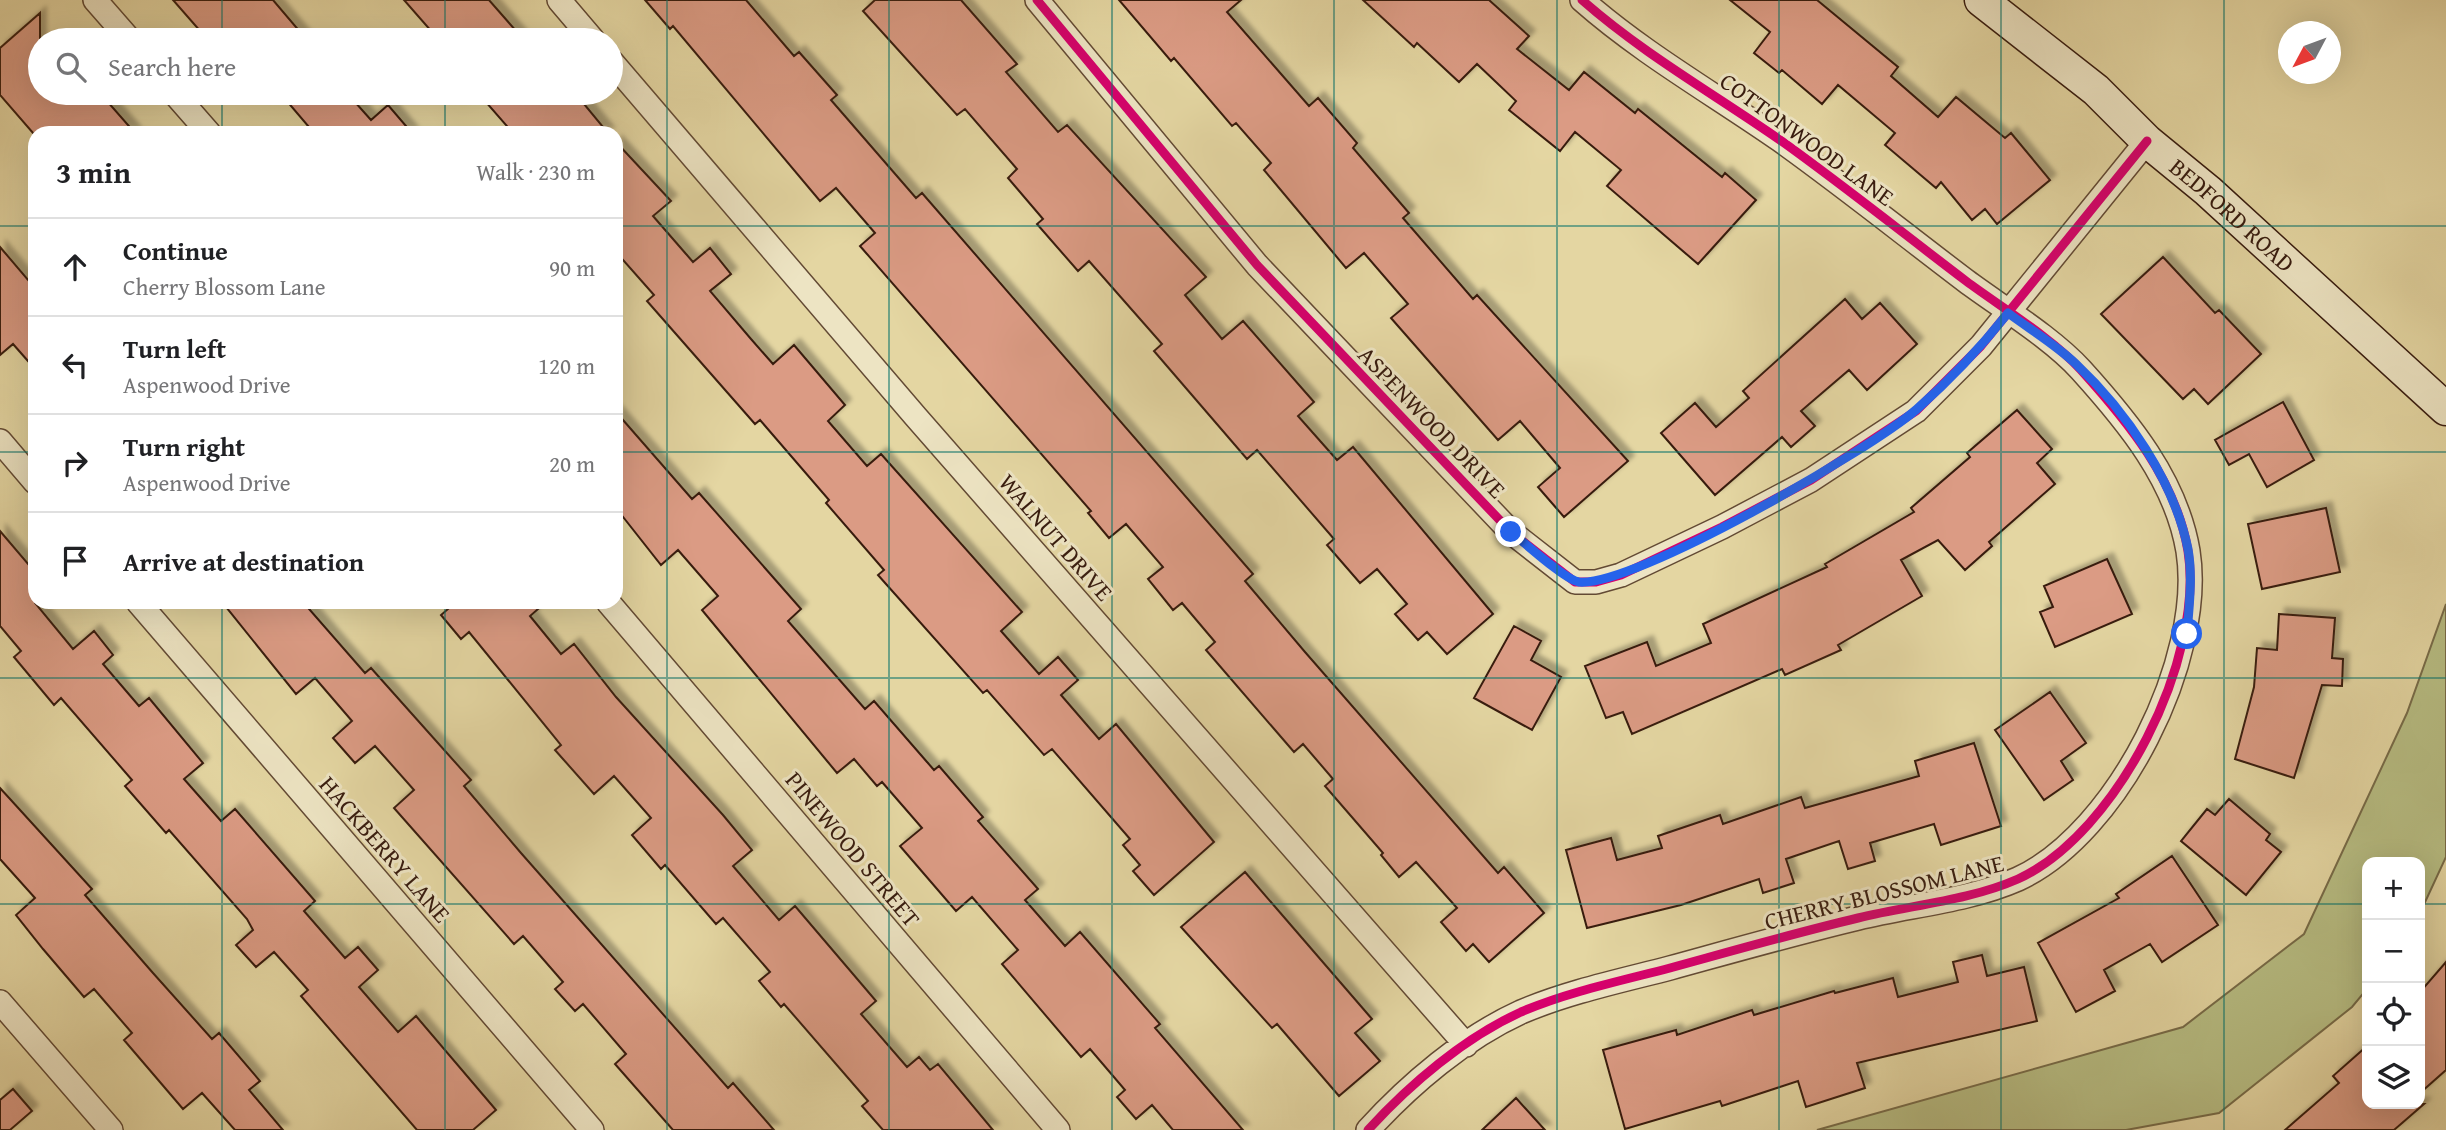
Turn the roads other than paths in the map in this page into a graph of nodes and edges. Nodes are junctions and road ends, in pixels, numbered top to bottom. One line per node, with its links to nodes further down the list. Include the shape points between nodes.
1 (95, 0): 6 (street)
2 (559, 0): 7 (street)
3 (1037, 0): 12 (street, ASPENWOOD DRIVE, via 1257,265 1511,532 1575,582 1621,575 1811,480 1916,411)
4 (1582, 0): 12 (street, COTTONWOOD LANE, via 1786,144)
5 (1981, 0): 11 (main road, BEDFORD ROAD, via 2096,90)
6 (120, 28)
7 (583, 28)
8 (623, 75): 19 (street, WALNUT DRIVE)
9 (184, 105): 10 (street)
10 (203, 126)
11 (2147, 141): 12 (street, ASPENWOOD DRIVE); 13 (main road, BEDFORD ROAD)
12 (2008, 313): 19 (street, CHERRY BLOSSOM LANE, via 2076,365 2141,439 2168,491 2188,549 2187,634 2133,768 2104,809 2021,877 1976,893 1860,917 1574,993 1518,1014)
13 (2446, 409)
14 (0, 441): 15 (street)
15 (28, 474)
16 (144, 609): 21 (street, HACKBERRY LANE)
17 (614, 609): 22 (street, PINEWOOD STREET)
18 (0, 1002): 20 (street)
19 (1466, 1045): 23 (street, CHERRY BLOSSOM LANE, via 1443,1060)
20 (111, 1130)
21 (592, 1130)
22 (1058, 1130)
23 (1368, 1130)

